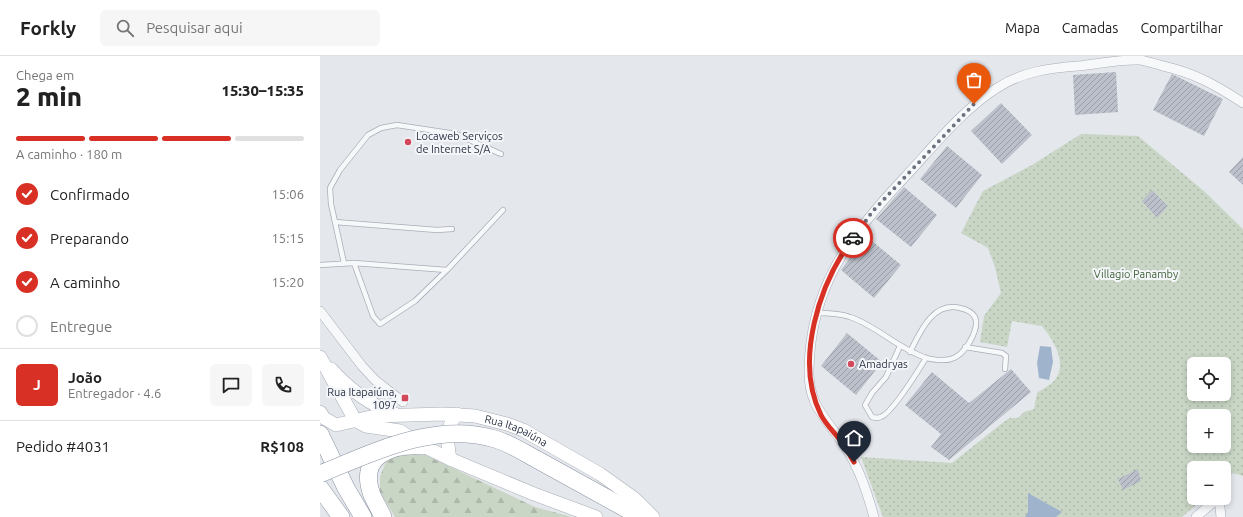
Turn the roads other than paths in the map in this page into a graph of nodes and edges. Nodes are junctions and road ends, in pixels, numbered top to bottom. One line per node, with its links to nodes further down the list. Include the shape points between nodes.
1 (1243, 103): 11 (street, via 1217,85 1186,71 1140,60 1046,68 1018,77 974,104 873,211 841,255)
2 (501, 154): 4 (lane, via 456,134 397,126 381,128 368,135 334,180 330,196)
3 (503, 210): 9 (lane)
4 (334, 222): 5 (lane); 6 (lane)
5 (452, 229)
6 (344, 263): 7 (lane); 8 (lane)
7 (354, 263): 9 (lane); 9 (lane, via 373,316 380,324 415,301)
8 (320, 266)
9 (447, 270)
10 (320, 310): 18 (street, via 362,366)
11 (816, 313): 12 (lane, via 850,317 865,323); 37 (street, via 809,359 812,395 821,416 844,445 862,478)
12 (900, 346): 14 (lane); 16 (lane, via 886,377 865,405 872,417 881,417 887,412)
13 (965, 347): 14 (lane, via 975,331 974,316 967,310 947,307 931,316); 16 (lane, via 952,359); 17 (lane, via 1002,353 1006,356)
14 (910, 352): 16 (lane)
15 (320, 356): 19 (main road); 22 (main road, via 340,380 357,394)
16 (926, 358)
17 (1005, 369)
18 (403, 402)
19 (348, 408): 21 (main road, via 339,420); 23 (main road)
20 (457, 414): 22 (main road, Rua Itapaiúna); 26 (main road, via 448,429); 36 (main road, Rua Itapaiúna, via 475,416 523,430 600,474)
21 (322, 415): 23 (main road, Rua Itapaiúna, via 336,425)
22 (402, 416): 23 (main road, Rua Itapaiúna, via 374,416)
23 (355, 420): 25 (main road, via 366,426 400,431)
24 (320, 434): 32 (highway)
25 (424, 446): 26 (main road); 33 (highway, via 399,446 382,452 373,461 369,483)
26 (450, 459): 34 (main road)
27 (320, 474): 35 (highway, bridge, via 395,445 451,433 483,436 496,439 536,459)
28 (320, 488): 31 (highway)
29 (1210, 505): 38 (street)
30 (1219, 505): 39 (street)
31 (341, 517)
32 (363, 517)
33 (383, 517)
34 (596, 517)
35 (641, 517)
36 (653, 517)
37 (874, 517)
38 (1196, 517)
39 (1221, 517)

